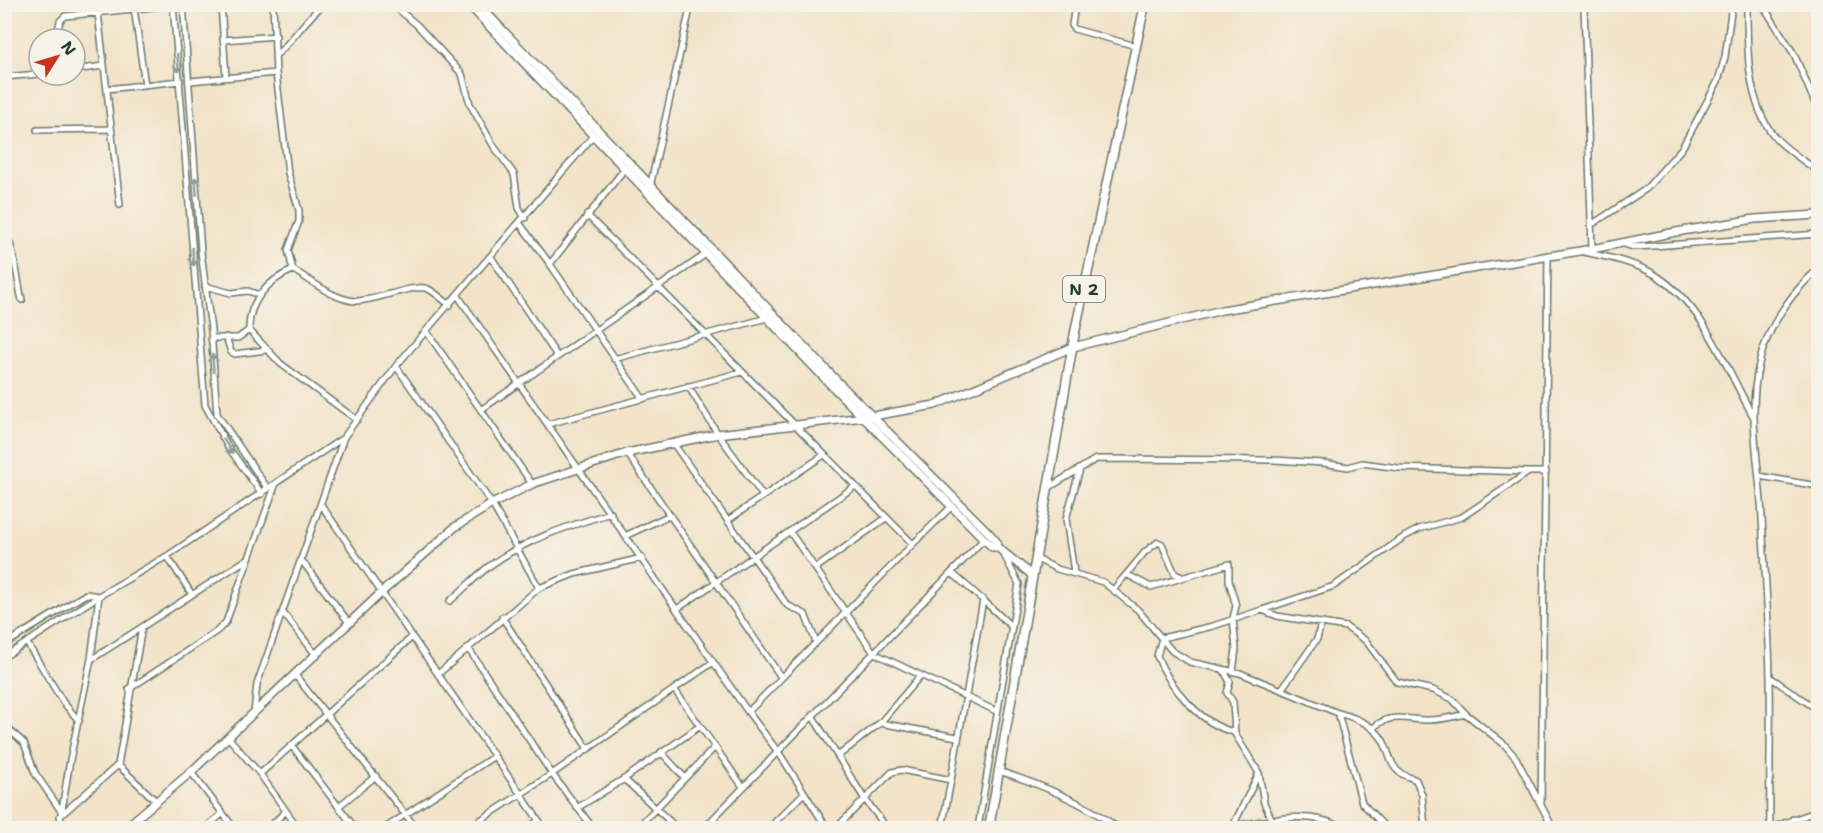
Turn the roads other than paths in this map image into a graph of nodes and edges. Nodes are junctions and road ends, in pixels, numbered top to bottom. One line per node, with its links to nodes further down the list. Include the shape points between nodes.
1 (97, 4): 18 (street)
2 (182, 4): 16 (street); 31 (street)
3 (221, 4): 21 (street)
4 (273, 4): 20 (street)
5 (324, 4): 23 (street)
6 (392, 4): 46 (street, via 462,74 470,104 514,174 519,208)
7 (468, 4): 37 (street)
8 (478, 4): 40 (street)
9 (691, 4): 40 (street)
10 (1075, 4): 22 (street, via 1074,29)
11 (1145, 4): 22 (main road, N 2)
12 (1584, 4): 48 (street)
13 (1732, 4): 48 (street, via 1718,81 1682,147 1646,189)
14 (1747, 4): 39 (street, via 1748,57 1761,112 1775,137)
15 (1762, 4): 34 (street, via 1794,54)
16 (173, 5): 17 (street); 30 (street, one-way to 30)
17 (134, 8): 18 (street); 32 (street)
18 (98, 12): 19 (street, via 62,17); 24 (street)
19 (59, 27)
20 (276, 36): 21 (street); 23 (street)
21 (223, 40): 29 (street)
22 (1136, 46): 73 (main road, N 2)
23 (276, 55): 26 (street)
24 (103, 66): 25 (street); 33 (street)
25 (87, 68)
26 (276, 73): 29 (street); 59 (street, via 288,172 299,210 288,250)
27 (27, 75): 28 (street)
28 (4, 77)
29 (226, 77): 31 (street)
30 (180, 81): 32 (street); 105 (street, one-way to 105, via 206,405 228,447)
31 (190, 81): 61 (street, one-way to 31)
32 (145, 85): 33 (street)
33 (107, 89): 35 (street)
34 (1818, 110)
35 (110, 129): 36 (street); 42 (street)
36 (37, 130)
37 (594, 135): 38 (street); 46 (street)
38 (626, 167): 40 (street); 44 (street)
39 (1818, 171)
40 (650, 188): 54 (street); 83 (street)
41 (6, 200): 43 (street)
42 (120, 205)
43 (4, 209)
44 (587, 214): 57 (street); 60 (street)
45 (1818, 215): 51 (street, via 1755,219)
46 (525, 218): 47 (street)
47 (520, 224): 56 (street); 57 (street)
48 (1591, 225): 52 (street)
49 (4, 234): 64 (street, via 11,240)
50 (1818, 234): 51 (street, via 1633,247)
51 (1620, 243): 52 (street)
52 (1592, 249): 53 (street)
53 (1579, 250): 55 (street); 84 (street, via 1631,264 1674,289 1709,332)
54 (706, 254): 60 (street); 66 (street)
55 (1548, 255): 73 (street, via 1222,310); 97 (street)
56 (491, 257): 63 (street); 75 (street)
57 (550, 264): 67 (street)
58 (1818, 269): 84 (street, via 1777,318 1759,361)
59 (293, 270): 62 (street); 65 (street, via 343,298 356,301 418,288 427,289)
60 (659, 285): 67 (street); 70 (street)
61 (205, 286): 62 (street); 72 (street)
62 (260, 295): 68 (street)
63 (458, 296): 65 (street); 79 (street)
64 (22, 300)
65 (450, 305): 69 (street)
66 (767, 318): 70 (street); 85 (street)
67 (595, 329): 75 (street); 76 (street)
68 (249, 330): 71 (street, via 238,338); 74 (street)
69 (427, 332): 77 (street); 82 (street)
70 (707, 336): 76 (street); 78 (street)
71 (226, 337): 72 (street); 74 (street, via 234,354)
72 (211, 338): 104 (street, one-way to 72, via 217,414)
73 (1072, 347): 83 (street, via 935,405); 103 (main road, N 2)
74 (266, 350): 86 (street)
75 (557, 356): 79 (street)
76 (614, 359): 81 (street)
77 (396, 366): 86 (street); 107 (street)
78 (742, 372): 80 (street); 88 (street)
79 (519, 383): 82 (street); 87 (street)
80 (688, 386): 81 (street); 89 (street)
81 (643, 399): 87 (street)
82 (482, 409): 99 (street)
83 (873, 416): 85 (street); 119 (street, via 996,541)
84 (1753, 416): 98 (street)
85 (864, 417): 88 (street); 109 (street)
86 (357, 420): 90 (street)
87 (548, 424): 94 (street)
88 (794, 424): 89 (street); 93 (street)
89 (718, 434): 91 (street); 106 (street)
90 (344, 437): 100 (street); 108 (street)
91 (673, 443): 92 (street); 113 (street)
92 (627, 453): 94 (street); 111 (street)
93 (824, 455): 102 (street); 106 (street)
94 (579, 468): 99 (street); 110 (street)
95 (1080, 469): 96 (street, via 1096,459 1218,459); 103 (street); 127 (street, via 1066,519)
96 (1529, 472): 97 (street); 141 (street, via 1462,518 1404,537 1334,586)
97 (1546, 472): 211 (street)
98 (1759, 476): 101 (street); 167 (street)
99 (532, 484): 107 (street)
100 (275, 485): 104 (street); 122 (street)
101 (1818, 486)
102 (854, 487): 112 (street); 114 (street)
103 (1047, 488): 124 (main road, N 2)
104 (268, 489): 105 (street)
105 (262, 494): 120 (street)
106 (763, 496): 113 (street)
107 (492, 504): 118 (street); 136 (street, via 455,528)
108 (322, 506): 125 (street); 136 (street)
109 (952, 506): 116 (street); 117 (street)
110 (611, 513): 115 (street); 118 (street)
111 (670, 515): 115 (street); 132 (street)
112 (885, 518): 117 (street); 126 (street)
113 (728, 520): 121 (street)
114 (790, 532): 121 (street); 126 (street)
115 (627, 535): 123 (street)
116 (984, 539): 119 (street); 128 (street)
117 (913, 544): 143 (street)
118 (516, 549): 133 (street); 139 (street, via 487,567)
119 (999, 549): 129 (street); 149 (street, via 1019,584)
120 (167, 556): 135 (street); 137 (street)
121 (753, 557): 132 (street); 152 (street, via 787,605 805,614)
122 (249, 558): 135 (street); 168 (street, via 226,622)
123 (642, 558): 133 (street, via 574,574); 140 (street)
124 (1035, 558): 127 (street); 129 (main road, N 2)
125 (302, 561): 142 (street); 147 (street)
126 (816, 568): 143 (street)
127 (1074, 572): 134 (street, via 1096,578)
128 (952, 573): 138 (street); 156 (street)
129 (1032, 575): 196 (main road, N 2)
130 (1128, 575): 131 (street, via 1148,587); 131 (street, via 1145,552 1159,542 1175,574); 134 (street)
131 (1183, 578): 145 (street, via 1229,564 1236,606)
132 (715, 583): 140 (street); 166 (street)
133 (539, 588): 144 (street)
134 (1113, 590): 151 (street, via 1138,610)
135 (191, 593): 148 (street)
136 (381, 593): 147 (street); 150 (street)
137 (99, 596): 153 (street); 154 (street, via 86,594); 159 (street)
138 (983, 600): 149 (street); 171 (street)
139 (450, 601)
140 (677, 609): 160 (street)
141 (1262, 610): 145 (street); 146 (street)
142 (284, 614): 157 (street); 176 (street, via 257,684)
143 (845, 614): 152 (street); 156 (street)
144 (502, 617): 155 (street); 190 (street)
145 (1233, 618): 151 (street); 162 (street)
146 (1321, 623): 170 (street, via 1317,639); 178 (street, via 1357,632 1397,682 1443,694)
147 (350, 624): 157 (street)
148 (142, 627): 159 (street); 168 (street)
149 (1012, 627): 173 (street)
150 (412, 637): 163 (street); 174 (street)
151 (1162, 639): 161 (street, via 1190,662); 185 (street, via 1157,656 1170,679 1201,715)
152 (816, 642): 166 (street)
153 (27, 644): 158 (street); 180 (street)
154 (4, 645)
155 (468, 648): 163 (street); 200 (street)
156 (874, 653): 165 (street); 179 (street)
157 (317, 656): 164 (street)
158 (4, 657)
159 (92, 659): 180 (street)
160 (712, 663): 169 (street); 175 (street)
161 (1224, 671): 162 (street); 185 (street, via 1230,682 1227,693 1233,702)
162 (1233, 672): 170 (street)
163 (438, 674): 194 (street)
164 (296, 675): 174 (street); 176 (street)
165 (920, 676): 171 (street); 181 (street)
166 (781, 677): 175 (street)
167 (1770, 677): 172 (street); 252 (street)
168 (129, 689): 195 (street)
169 (675, 689): 183 (street); 190 (street)
170 (1281, 690): 177 (street)
171 (966, 697): 173 (street); 187 (street)
172 (1818, 710)
173 (996, 711): 245 (street)
174 (327, 712): 188 (street); 201 (street)
175 (748, 712): 192 (street)
176 (254, 713): 186 (street)
177 (1338, 713): 184 (street); 249 (street, via 1362,803)
178 (1466, 714): 184 (street, via 1427,720 1396,717); 211 (street, via 1492,732 1516,758)
179 (813, 717): 192 (street); 193 (street)
180 (79, 721): 216 (street)
181 (880, 723): 187 (street); 193 (street)
182 (4, 725): 216 (street, via 24,743 35,773)
183 (700, 726): 189 (street); 191 (street)
184 (1373, 728): 250 (street, via 1386,744 1392,766 1418,784)
185 (1234, 732): 198 (street)
186 (228, 737): 197 (street); 199 (street)
187 (957, 737): 204 (street)
188 (292, 746): 199 (street); 210 (street)
189 (715, 747): 202 (street); 205 (street)
190 (588, 749): 200 (street)
191 (661, 752): 202 (street); 203 (street)
192 (778, 753): 205 (street); 206 (street)
193 (838, 756): 208 (street)
194 (493, 757): 207 (street); 218 (street)
195 (118, 765): 209 (street); 216 (street)
196 (999, 771): 246 (main road, N 2); 247 (street, via 1077,802)
197 (191, 772): 209 (street); 217 (street)
198 (1259, 773): 220 (street, via 1264,803); 223 (street)
199 (260, 774): 215 (street)
200 (552, 774): 207 (street); 212 (street)
201 (376, 776): 210 (street); 218 (street)
202 (685, 778): 213 (street)
203 (624, 779): 212 (street); 213 (street)
204 (951, 780): 208 (street, via 897,770); 244 (street)
205 (743, 787): 239 (street)
206 (804, 793): 240 (street); 241 (street)
207 (520, 795): 221 (street); 233 (street)
208 (864, 798): 242 (street); 243 (street)
209 (156, 801): 225 (street)
210 (339, 806): 230 (street)
211 (1541, 807): 251 (street)
212 (577, 808): 236 (street)
213 (657, 809): 237 (street); 238 (street)
214 (1818, 811): 219 (street)
215 (285, 812): 228 (street); 229 (street)
216 (61, 813): 224 (street)
217 (222, 814): 226 (street); 227 (street)
218 (407, 814): 231 (street); 232 (street)
219 (1794, 819): 252 (street); 253 (street)
220 (1273, 820): 222 (street, via 1301,817); 223 (street); 248 (street)
221 (538, 821): 234 (street); 235 (street)
222 (1337, 825)
223 (1233, 827)
224 (59, 828)
225 (125, 828)
226 (205, 828)
227 (234, 828)
228 (268, 828)
229 (298, 828)
230 (356, 828)
231 (385, 828)
232 (416, 828)
233 (468, 828)
234 (528, 828)
235 (544, 828)
236 (593, 828)
237 (637, 828)
238 (677, 828)
239 (704, 828)
240 (769, 828)
241 (827, 828)
242 (836, 828)
243 (887, 828)
244 (942, 828)
245 (978, 828)
246 (989, 828)
247 (1117, 828)
248 (1276, 828)
249 (1386, 828)
250 (1425, 828)
251 (1553, 828)
252 (1771, 828)
253 (1796, 828)

